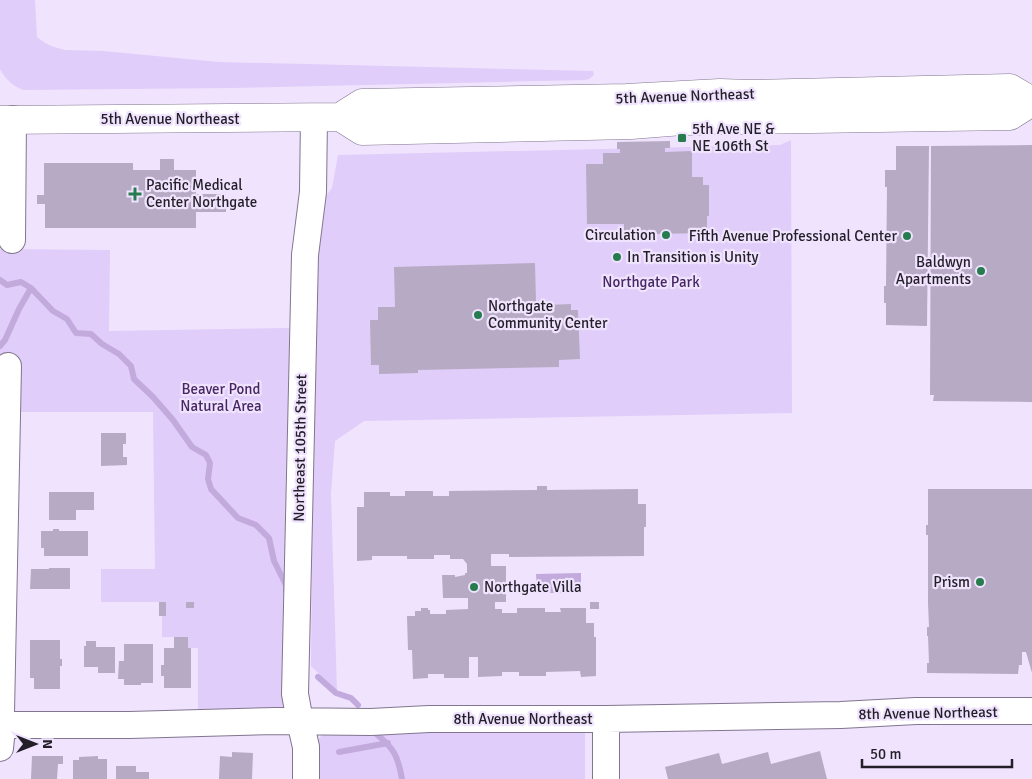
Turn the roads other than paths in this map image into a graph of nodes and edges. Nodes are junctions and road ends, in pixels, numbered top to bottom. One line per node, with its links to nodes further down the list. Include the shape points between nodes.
1 (1032, 101): 2 (main road, 5th Avenue Northeast, via 1010,88 720,93 362,103)
2 (327, 117): 3 (main road, 5th Avenue Northeast); 8 (street, Northeast 105th Street, via 305,255 295,694)
3 (6, 120): 4 (street)
4 (12, 240)
5 (8, 366): 9 (street)
6 (1032, 711): 7 (street, 8th Avenue Northeast)
7 (606, 719): 8 (street, 8th Avenue Northeast); 11 (street)
8 (300, 721): 9 (street, 8th Avenue Northeast); 10 (street, Northeast 105th Street, via 306,747)
9 (3, 729)
10 (306, 779)
11 (606, 779)

